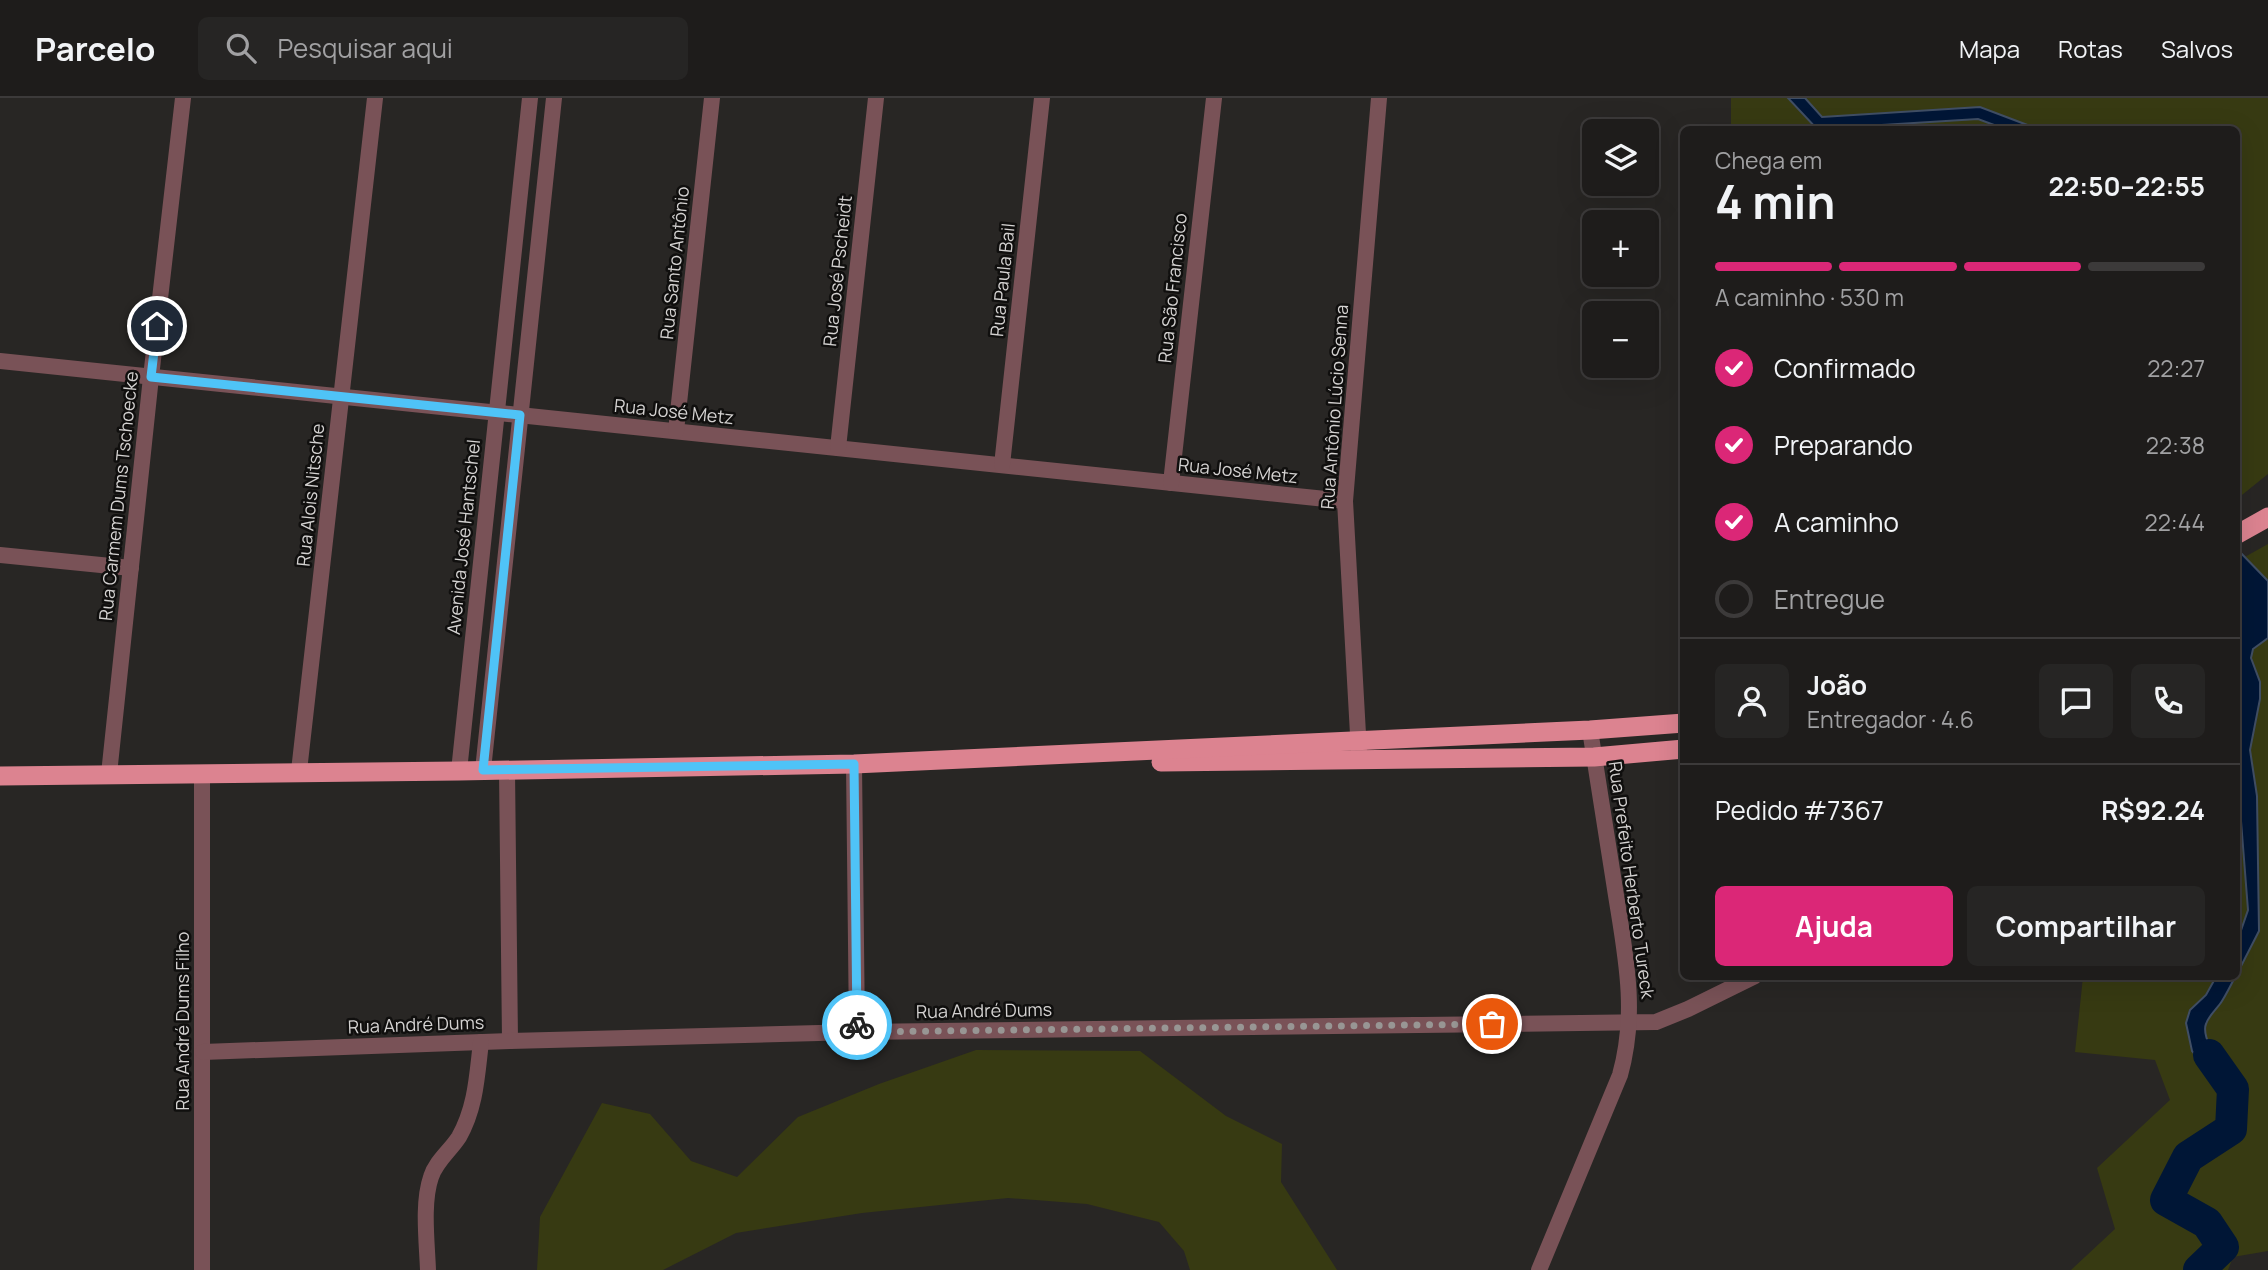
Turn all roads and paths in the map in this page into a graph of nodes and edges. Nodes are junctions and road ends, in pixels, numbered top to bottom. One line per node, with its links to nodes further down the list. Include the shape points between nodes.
1 (183, 98): 11 (street, Rua Carmem Dums Tschoecke)
2 (375, 98): 12 (street, Rua Alois Nitsche)
3 (530, 98): 13 (street, Avenida José Hantschel)
4 (554, 98): 14 (street)
5 (712, 98): 15 (street, Rua Santo Antônio)
6 (876, 98): 16 (street, Rua José Pscheidt)
7 (1042, 98): 17 (street, Rua Paula Bail)
8 (1214, 98): 18 (street, Rua São Francisco)
9 (1380, 98): 19 (street, Rua Antônio Lúcio Senna)
10 (0, 361): 11 (street, Rua José Metz)
11 (151, 377): 12 (street, Rua José Metz); 23 (street, Rua Carmem Dums Tschoecke)
12 (341, 397): 13 (street, Rua José Metz); 34 (street, Rua Alois Nitsche)
13 (497, 413): 14 (street, Rua José Metz); 35 (street, Avenida José Hantschel)
14 (520, 415): 15 (street, Rua José Metz); 32 (street)
15 (676, 431): 16 (street, Rua José Metz)
16 (838, 448): 17 (street, Rua José Metz)
17 (1002, 465): 18 (street, Rua José Metz)
18 (1171, 483): 19 (street, Rua José Metz)
19 (1345, 501): 26 (street, Rua Antônio Lúcio Senna)
20 (2268, 517): 21 (highway)
21 (2243, 532)
22 (0, 555): 23 (street)
23 (131, 568): 37 (street, Rua Carmem Dums Tschoecke)
24 (1680, 723): 25 (highway)
25 (1590, 730): 26 (highway); 28 (street, Rua Prefeito Herberto Tureck)
26 (1359, 740): 29 (street, Rua Antônio Lúcio Senna); 30 (highway)
27 (1680, 749): 28 (highway)
28 (1594, 757): 29 (highway); 40 (street, Rua Prefeito Herberto Tureck, via 1628,976)
29 (1359, 761): 30 (highway)
30 (887, 763): 31 (highway)
31 (854, 764): 33 (highway); 41 (street)
32 (483, 770): 33 (highway); 35 (highway)
33 (507, 770): 42 (street)
34 (299, 771): 35 (highway); 36 (highway)
35 (459, 771)
36 (202, 773): 37 (highway); 44 (street, Rua André Dums Filho)
37 (109, 774): 38 (highway)
38 (0, 776)
39 (1747, 980): 40 (street, Rua André Dums, via 1656,1022)
40 (1630, 1022): 41 (street, Rua André Dums); 47 (street, Rua Prefeito Herberto Tureck, via 1620,1075)
41 (857, 1032): 42 (street, Rua André Dums)
42 (510, 1041): 43 (street, Rua André Dums)
43 (481, 1042): 44 (street, Rua André Dums); 46 (street, via 468,1118 431,1175)
44 (203, 1052): 45 (street, Rua André Dums Filho)
45 (202, 1270)
46 (428, 1270)
47 (1539, 1270)

